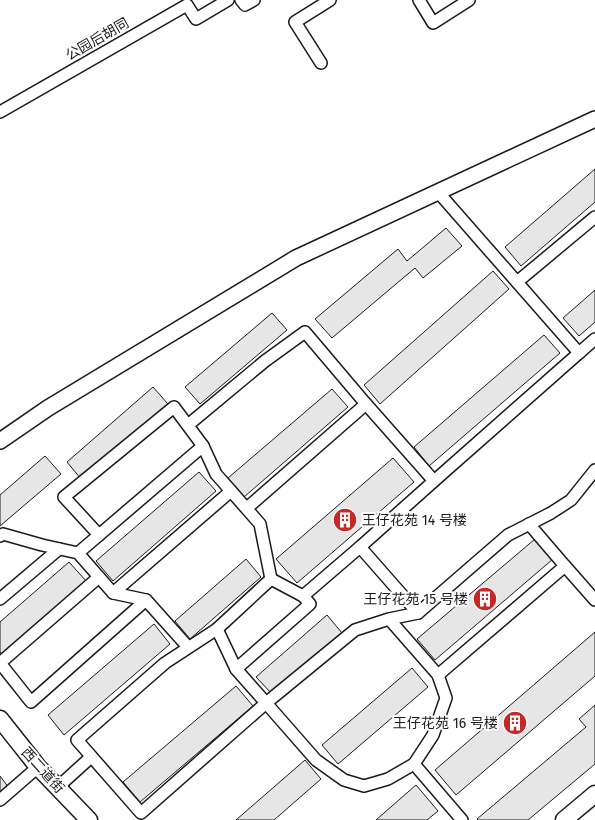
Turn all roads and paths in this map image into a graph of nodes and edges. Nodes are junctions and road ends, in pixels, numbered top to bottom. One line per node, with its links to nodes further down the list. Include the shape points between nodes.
1 (228, 0): 8 (street, 公园后胡同, via 196,19 187,5)
2 (242, 0): 3 (street, via 245,5)
3 (254, 0)
4 (330, 0): 7 (street, via 295,22)
5 (419, 0): 6 (street, via 433,22)
6 (469, 0)
7 (321, 63)
8 (0, 112)
9 (595, 119): 10 (street)
10 (438, 192): 12 (street); 17 (street, via 296,258 56,403)
11 (595, 217): 12 (street)
12 (517, 282): 14 (street)
13 (595, 339): 14 (street)
14 (579, 353): 20 (street)
15 (366, 404): 16 (street, via 305,332); 20 (street); 22 (street)
16 (188, 425): 18 (street); 25 (street, via 174,407 64,497)
17 (0, 441)
18 (203, 446): 21 (street, via 216,474); 25 (street)
19 (595, 470): 23 (street, via 571,500)
20 (434, 481): 26 (street)
21 (231, 491): 22 (street); 32 (street)
22 (246, 508): 31 (street, via 260,524)
23 (529, 524): 29 (street); 37 (street, via 508,535)
24 (0, 536): 27 (street, via 3,534)
25 (98, 536): 28 (street)
26 (360, 547): 33 (street); 37 (street)
27 (59, 549): 28 (street); 34 (street)
28 (78, 553): 30 (street)
29 (566, 566): 36 (street); 42 (street)
30 (99, 577): 32 (street); 35 (street, via 0,663 31,702)
31 (271, 579): 33 (street); 39 (street)
32 (113, 593): 35 (street)
33 (303, 596): 41 (street, via 310,604)
34 (0, 600)
35 (146, 600): 40 (street)
36 (595, 600)
37 (418, 613): 38 (street)
38 (389, 619): 42 (street); 43 (street, via 355,630)
39 (217, 628): 40 (street); 41 (street)
40 (188, 648): 45 (street, via 164,663 77,740)
41 (236, 669): 43 (street)
42 (438, 675): 46 (street, via 446,698 434,735)
43 (266, 703): 45 (street, via 142,813); 46 (street, via 316,760 344,780 364,786 388,779)
44 (0, 719): 47 (main road, 西二道街)
45 (92, 757): 48 (street)
46 (414, 764): 52 (street)
47 (38, 768): 48 (main road, 西二道街); 50 (street)
48 (58, 787): 51 (main road, 西二道街)
49 (595, 794): 53 (main road)
50 (0, 800)
51 (89, 820)
52 (462, 820)
53 (564, 820)

